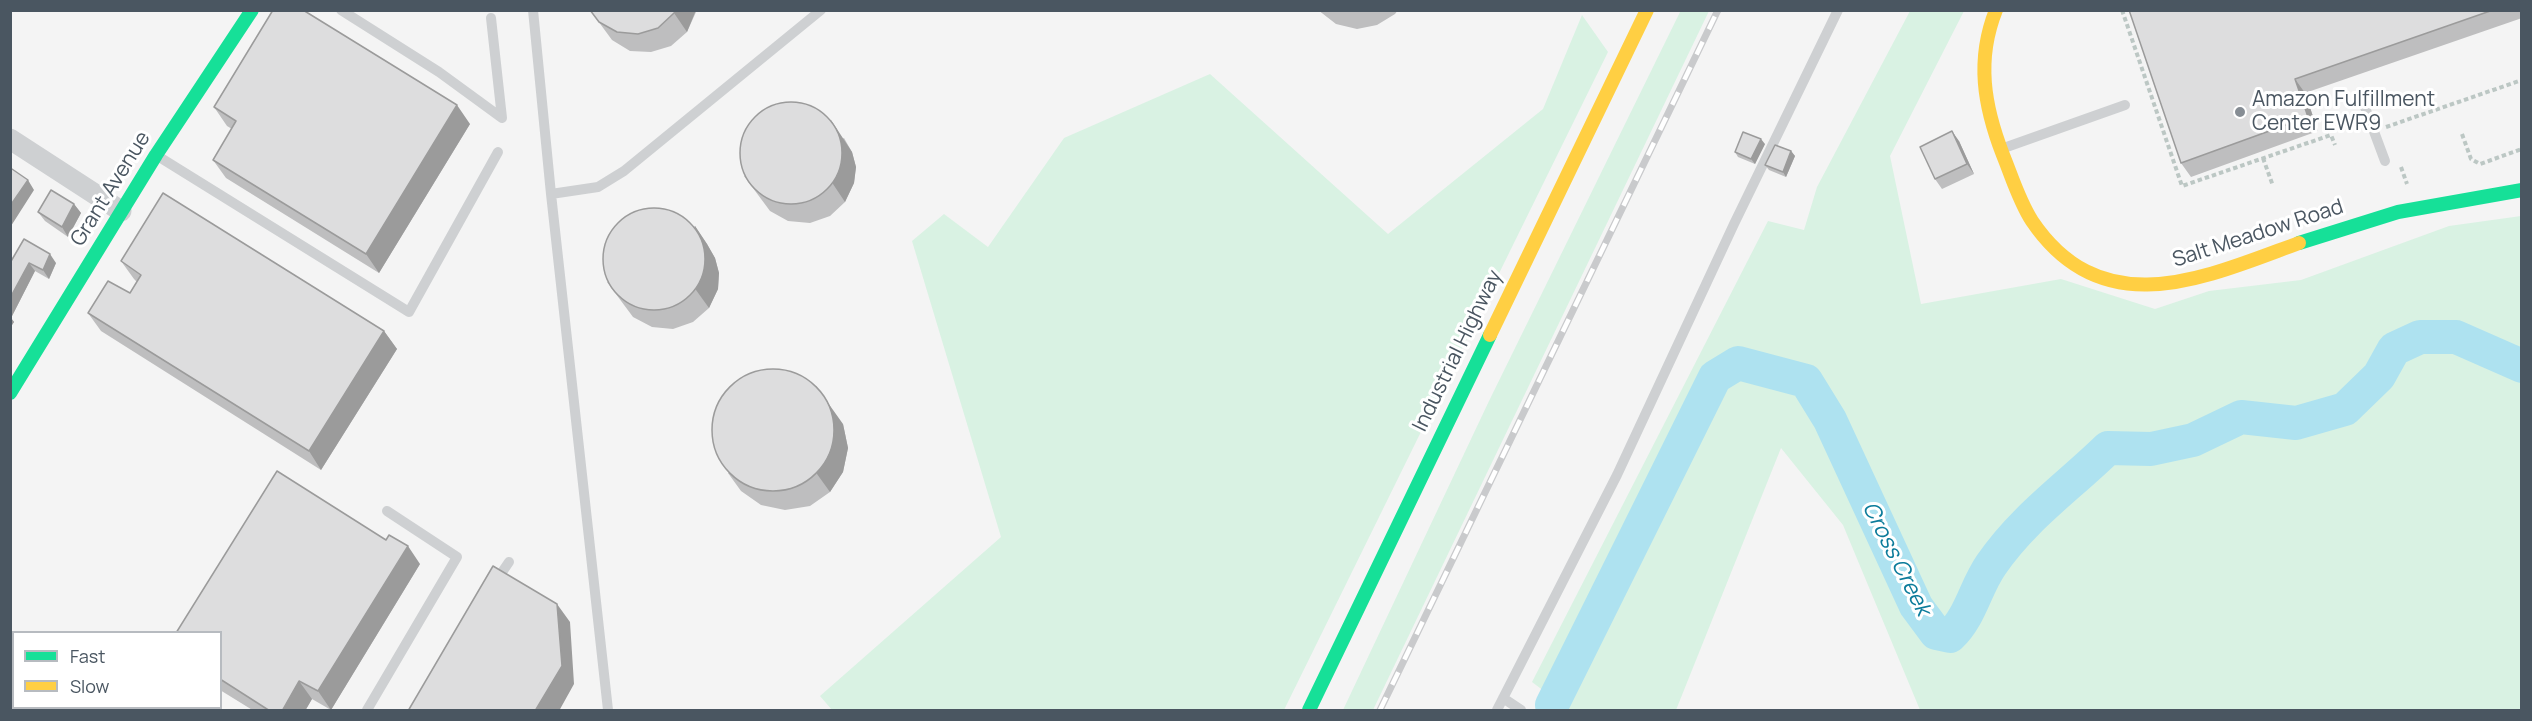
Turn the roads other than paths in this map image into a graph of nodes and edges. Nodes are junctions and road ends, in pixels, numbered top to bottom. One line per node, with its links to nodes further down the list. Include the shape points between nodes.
1 (252, 10): 14 (street, Grant Avenue)
2 (341, 10): 8 (lane, via 502,117)
3 (533, 10): 17 (lane)
4 (821, 10): 17 (lane, via 624,171 598,187)
5 (1647, 10): 26 (street, Industrial Highway)
6 (1838, 10): 23 (lane, via 1617,475)
7 (1996, 10): 12 (street, Salt Meadow Road, via 1984,43 1982,70 1988,112)
8 (491, 18)
9 (2363, 102): 15 (lane)
10 (2125, 105): 12 (lane)
11 (10, 139): 18 (street)
12 (2001, 149): 16 (street, Salt Meadow Road, via 2026,211 2054,248 2093,272 2118,282 2146,286 2199,278 2377,218)
13 (498, 152): 14 (lane, via 409,312)
14 (156, 155): 18 (street, Grant Avenue)
15 (2385, 161)
16 (2522, 190)
17 (551, 194): 25 (lane)
18 (121, 212): 19 (street, Grant Avenue)
19 (10, 393)
20 (387, 511): 24 (lane, via 457,557)
21 (508, 562): 22 (lane)
22 (490, 591)
23 (1503, 698): 27 (lane); 28 (lane)
24 (367, 711)
25 (608, 711)
26 (1309, 711)
27 (1497, 711)
28 (1521, 711)

